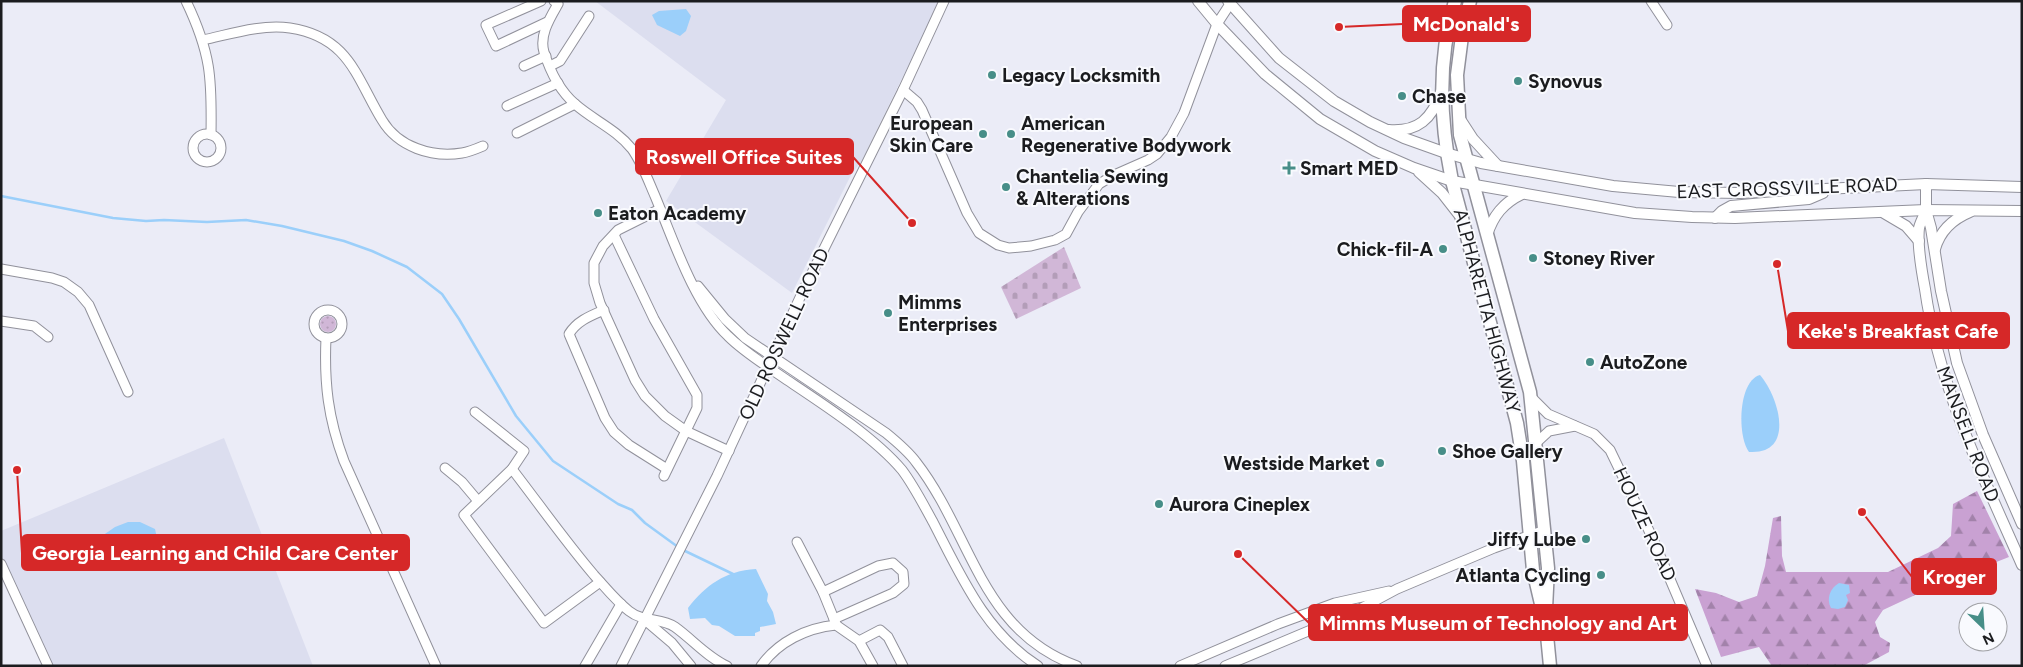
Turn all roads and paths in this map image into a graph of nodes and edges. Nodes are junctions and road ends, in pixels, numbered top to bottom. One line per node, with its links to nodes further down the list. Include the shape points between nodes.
1 (186, 1): 14 (street)
2 (541, 1): 11 (street, via 486,25 496,46)
3 (554, 1): 11 (street, via 558,4)
4 (944, 1): 19 (street, OLD ROSWELL ROAD)
5 (1198, 1): 12 (main road)
6 (1455, 1): 20 (highway, ALPHARETTA HIGHWAY, via 1443,54)
7 (1470, 1): 23 (highway, ALPHARETTA HIGHWAY, via 1459,56)
8 (1651, 1): 13 (street)
9 (1229, 2): 12 (street); 24 (main road, EAST CROSSVILLE ROAD, via 1264,43 1297,73 1334,101)
10 (589, 16): 17 (street, via 560,61)
11 (547, 22): 15 (street, via 543,44)
12 (1217, 24): 19 (street, via 1178,126 1165,146 1148,160 1100,184 1062,237 1031,246 1009,248 979,233 922,110); 31 (main road, via 1265,74 1320,119 1357,142)
13 (1666, 25)
14 (203, 40): 26 (street, via 212,84); 27 (street, via 270,27 311,34 331,44 350,61 382,122 404,143 442,155 463,153)
15 (546, 56): 16 (street); 17 (street)
16 (524, 66)
17 (550, 66): 18 (street)
18 (558, 83): 21 (street); 22 (street)
19 (903, 90): 55 (street, OLD ROSWELL ROAD)
20 (1441, 92): 24 (main road, via 1432,112 1418,126); 28 (highway, ALPHARETTA HIGHWAY)
21 (575, 104): 25 (street); 38 (street, via 631,148)
22 (507, 106)
23 (1457, 114): 29 (highway, ALPHARETTA HIGHWAY); 30 (main road, via 1473,139)
24 (1386, 130): 28 (main road, EAST CROSSVILLE ROAD)
25 (517, 133)
26 (211, 135)
27 (483, 146)
28 (1446, 153): 29 (main road, EAST CROSSVILLE ROAD); 32 (highway, ALPHARETTA HIGHWAY)
29 (1466, 159): 30 (main road, EAST CROSSVILLE ROAD); 34 (highway, ALPHARETTA HIGHWAY)
30 (1499, 166): 36 (main road, EAST CROSSVILLE ROAD, via 1613,186 1679,192)
31 (1414, 168): 32 (main road, EAST CROSSVILLE ROAD); 43 (main road, via 1442,193)
32 (1452, 181): 34 (main road, EAST CROSSVILLE ROAD); 43 (highway, ALPHARETTA HIGHWAY)
33 (1926, 184): 35 (main road, EAST CROSSVILLE ROAD); 36 (main road, EAST CROSSVILLE ROAD); 39 (main road, MANSELL ROAD)
34 (1474, 186): 37 (main road, EAST CROSSVILLE ROAD); 46 (highway, ALPHARETTA HIGHWAY)
35 (2022, 186)
36 (1833, 190): 44 (main road, via 1809,199 1731,206)
37 (1522, 194): 44 (main road, EAST CROSSVILLE ROAD, via 1636,213); 46 (main road, via 1503,206 1492,221)
38 (660, 208): 45 (street); 50 (street)
39 (1926, 210): 40 (main road, EAST CROSSVILLE ROAD); 42 (main road, EAST CROSSVILLE ROAD); 47 (main road, MANSELL ROAD, via 1919,228); 48 (main road, MANSELL ROAD)
40 (1973, 211): 41 (main road, EAST CROSSVILLE ROAD); 48 (main road, via 1946,228)
41 (2022, 211)
42 (1881, 212): 44 (main road, EAST CROSSVILLE ROAD); 47 (main road, via 1906,226)
43 (1462, 217): 69 (highway, ALPHARETTA HIGHWAY, via 1517,424)
44 (1715, 218)
45 (614, 235): 51 (street, via 603,246 594,263 594,283); 61 (street, via 654,319 697,395 697,408)
46 (1487, 236): 58 (highway, ALPHARETTA HIGHWAY)
47 (1920, 243): 72 (main road, MANSELL ROAD, via 1928,311 1942,371 1974,456)
48 (1934, 250): 67 (main road, MANSELL ROAD, via 1949,333 1964,386)
49 (1, 269): 57 (street, via 52,278 78,292 89,305)
50 (686, 270): 55 (street, via 734,329); 56 (street, via 718,326 738,346)
51 (604, 310): 61 (street, via 634,380 665,416); 61 (street, via 574,326 569,334 614,432 666,472)
52 (1, 321): 53 (street, via 34,326)
53 (48, 337)
54 (326, 338): 83 (street, via 327,405 334,433)
55 (774, 356): 56 (street, OLD ROSWELL ROAD); 92 (street, via 902,446 926,476 1006,616 1038,646)
56 (768, 367): 63 (street, OLD ROSWELL ROAD); 91 (street, via 876,445 896,464 921,499 984,615 1004,639)
57 (128, 392)
58 (1530, 396): 60 (street, HOUZE ROAD, via 1548,414); 62 (highway, ALPHARETTA HIGHWAY)
59 (475, 412): 65 (street, via 524,451)
60 (1575, 426): 62 (street, via 1549,431); 96 (street, HOUZE ROAD, via 1599,437 1615,459)
61 (686, 430): 63 (street)
62 (1536, 443): 68 (highway, ALPHARETTA HIGHWAY)
63 (729, 451): 77 (street, OLD ROSWELL ROAD)
64 (445, 468): 66 (street)
65 (512, 468): 66 (street); 73 (street)
66 (478, 501): 73 (street, via 464,515 544,624)
67 (2022, 524)
68 (1545, 530): 69 (street); 79 (highway, ALPHARETTA HIGHWAY)
69 (1530, 535): 74 (street); 79 (highway, ALPHARETTA HIGHWAY, via 1535,578)
70 (798, 542): 75 (street)
71 (1, 564): 82 (street)
72 (2022, 565)
73 (600, 582): 76 (street)
74 (1397, 590): 93 (street, via 1335,603); 94 (street, via 1356,611)
75 (824, 592): 78 (street); 78 (street, via 878,566 893,563 903,572 904,584 893,593)
76 (621, 604): 77 (street); 84 (street)
77 (645, 620): 81 (street, via 674,626); 85 (street, OLD ROSWELL ROAD); 86 (street, via 672,643)
78 (835, 622): 80 (street); 88 (street, via 782,643)
79 (1546, 623): 95 (highway, ALPHARETTA HIGHWAY)
80 (858, 641): 89 (street); 90 (street, via 880,630 888,637)
81 (713, 663): 87 (street)
82 (48, 666)
83 (436, 666)
84 (585, 666)
85 (621, 666)
86 (691, 666)
87 (727, 666)
88 (761, 666)
89 (873, 666)
90 (903, 666)
91 (1038, 666)
92 (1077, 666)
93 (1180, 666)
94 (1224, 666)
95 (1550, 666)
96 (1708, 666)

